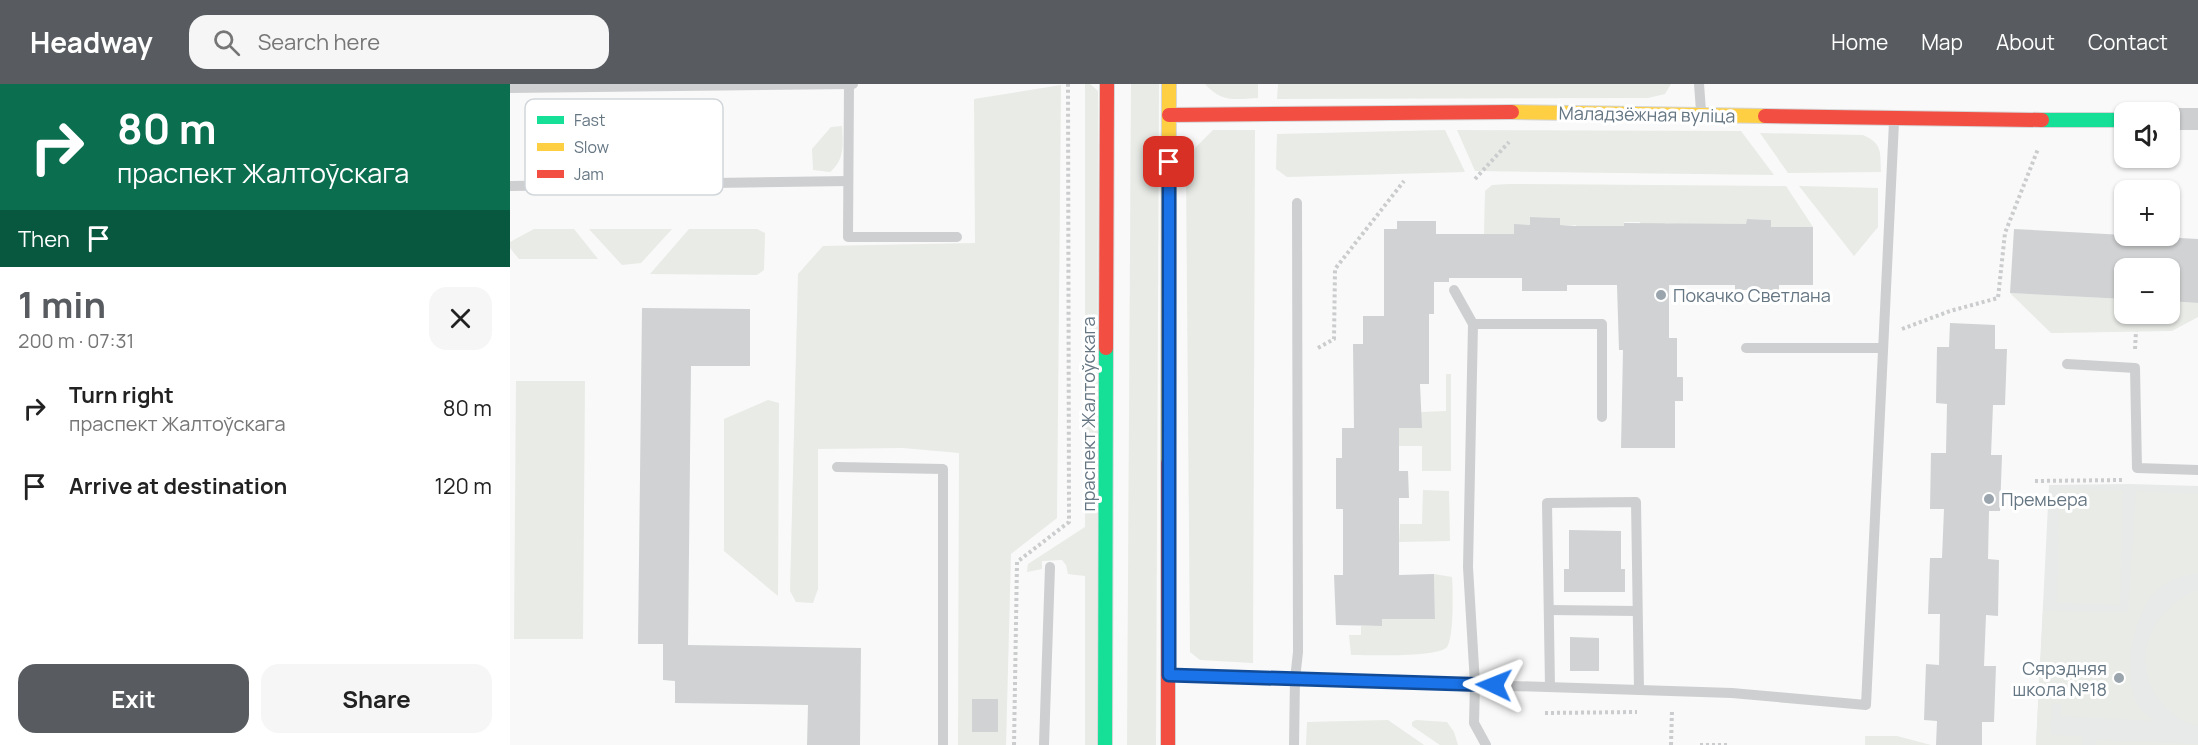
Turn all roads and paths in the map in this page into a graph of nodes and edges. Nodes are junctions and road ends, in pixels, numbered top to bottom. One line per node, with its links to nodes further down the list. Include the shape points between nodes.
1 (1068, 84): 44 (path, via 1069,522 1017,562)
2 (1107, 84): 46 (main road, праспект Жалтоўскага)
3 (1169, 84): 8 (main road)
4 (1699, 84): 7 (lane)
5 (851, 85): 6 (lane); 14 (lane)
6 (510, 88)
7 (1701, 114): 8 (main road, Маладзёжная вуліца); 9 (main road, Маладзёжная вуліца)
8 (1169, 115): 35 (main road)
9 (1894, 118): 12 (main road, Маладзёжная вуліца); 24 (lane)
10 (2180, 119): 11 (street)
11 (2198, 119)
12 (2048, 120): 13 (main road, Маладзёжная вуліца); 24 (path, via 2005,233 1998,298 1905,326)
13 (2114, 120)
14 (848, 181): 16 (lane); 20 (lane, via 848,237)
15 (1404, 181): 25 (path, via 1335,269 1334,339)
16 (723, 183)
17 (510, 186): 18 (lane)
18 (525, 186)
19 (1297, 203): 36 (lane)
20 (957, 237)
21 (1454, 290): 22 (lane)
22 (1473, 324): 27 (lane, via 1602,324); 37 (lane, via 1468,567)
23 (1746, 348): 24 (lane)
24 (1882, 348): 39 (lane, via 1866,705 1732,693)
25 (1311, 352)
26 (2067, 364): 29 (lane, via 2135,368 2137,468)
27 (1602, 417)
28 (837, 467): 43 (lane, via 943,468)
29 (2198, 470)
30 (2131, 480): 31 (path)
31 (2035, 481)
32 (1050, 567): 45 (lane)
33 (1549, 610): 34 (lane); 34 (lane, via 1547,503 1636,502); 38 (lane)
34 (1637, 611): 39 (lane)
35 (1169, 675): 36 (lane); 47 (main road)
36 (1295, 679): 37 (lane); 48 (lane)
37 (1475, 684): 38 (lane); 49 (lane, via 1474,723)
38 (1550, 687): 39 (lane)
39 (1639, 690)
40 (1661, 711): 50 (path, via 1672,710)
41 (1638, 712): 42 (path)
42 (1545, 713)
43 (944, 745)
44 (1014, 745)
45 (1044, 745)
46 (1105, 745)
47 (1168, 745)
48 (1294, 745)
49 (1486, 745)
50 (1671, 745)
51 (1700, 745): 52 (path)
52 (1727, 745)

